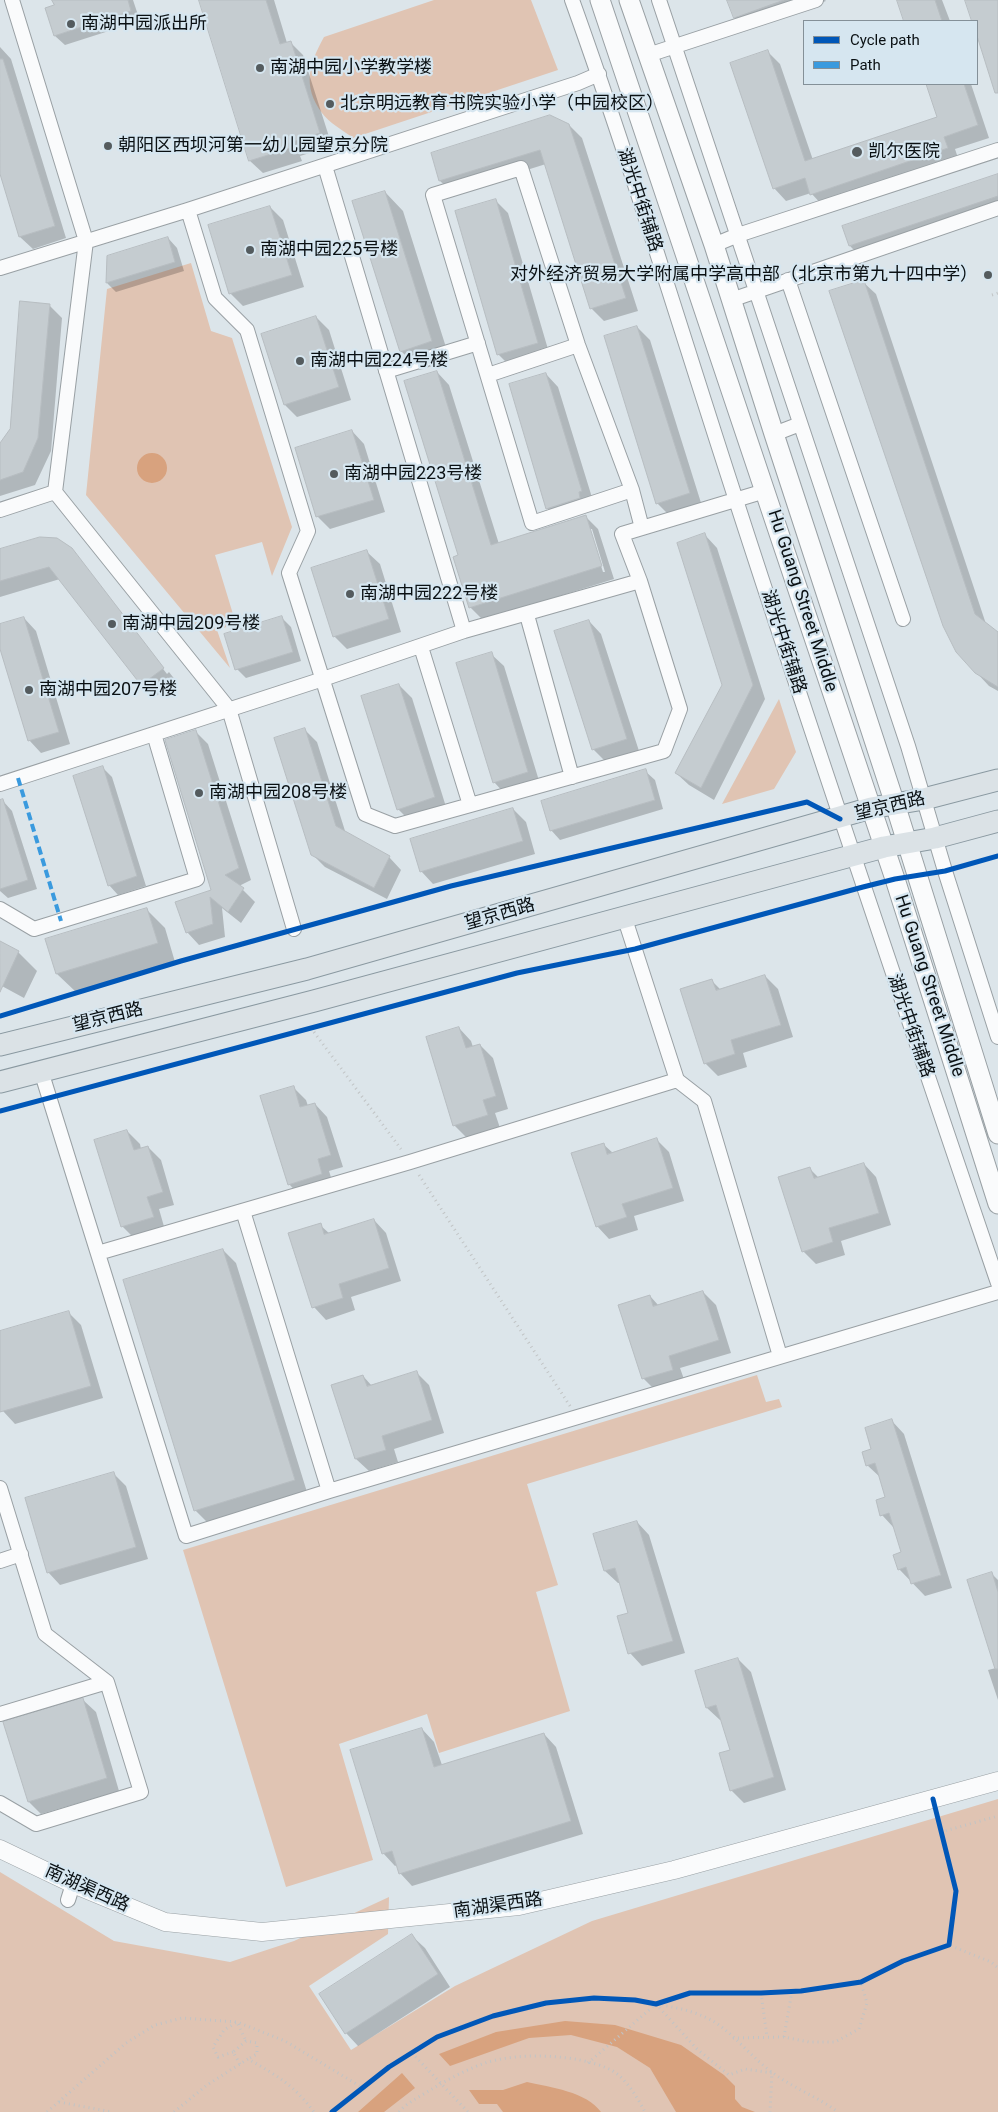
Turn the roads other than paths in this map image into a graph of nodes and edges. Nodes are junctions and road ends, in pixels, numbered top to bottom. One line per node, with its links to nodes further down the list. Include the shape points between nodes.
1 (12, 0): 15 (street)
2 (572, 0): 9 (street, 湖光中街辅路)
3 (600, 0): 28 (main road, Hu Guang Street Middle)
4 (629, 0): 8 (main road, Hu Guang Street Middle)
5 (659, 0): 7 (street)
6 (816, 0): 7 (street)
7 (674, 46): 8 (street); 14 (street)
8 (648, 55): 16 (main road, Hu Guang Street Middle)
9 (599, 74): 11 (street); 30 (street, 湖光中街辅路)
10 (998, 150): 14 (street)
11 (325, 166): 13 (street); 23 (street)
12 (998, 208): 18 (street)
13 (188, 210): 15 (street); 38 (street, via 215,298 246,330 308,531 289,573)
14 (738, 235): 16 (street); 19 (street)
15 (86, 241): 17 (street); 29 (street)
16 (714, 246): 20 (main road, Hu Guang Street Middle)
17 (0, 268)
18 (788, 280): 19 (street); 35 (street)
19 (757, 292): 20 (street); 25 (street)
20 (732, 300): 26 (main road, Hu Guang Street Middle)
21 (478, 343): 22 (street, via 432,195 521,168); 23 (street); 24 (street)
22 (578, 345): 24 (street); 27 (street)
23 (386, 371): 36 (street)
24 (488, 375): 27 (street, via 532,523)
25 (800, 424): 26 (street); 44 (street)
26 (774, 434): 45 (main road, Hu Guang Street Middle)
27 (632, 490): 32 (street)
28 (766, 491): 30 (street); 47 (main road, Hu Guang Street Middle)
29 (55, 492): 31 (street); 39 (street)
30 (736, 501): 32 (street); 48 (street, 湖光中街辅路)
31 (0, 510)
32 (642, 528): 33 (street, via 622,534)
33 (640, 581): 34 (street); 41 (street, via 680,709 664,752)
34 (527, 615): 36 (street); 41 (street)
35 (904, 619)
36 (464, 631): 37 (street)
37 (421, 647): 38 (street); 46 (street)
38 (323, 680): 39 (street); 46 (street, via 365,814 395,826)
39 (229, 709): 40 (street); 56 (street)
40 (154, 734): 43 (street); 54 (street, via 197,879 34,929)
41 (572, 777): 46 (street)
42 (998, 780): 44 (main road, 望京西路)
43 (0, 784)
44 (924, 799): 45 (main road, 望京西路); 50 (street)
45 (895, 804): 47 (main road, 望京西路); 51 (main road, Hu Guang Street Middle)
46 (470, 805)
47 (871, 808): 48 (main road, 望京西路); 52 (main road, Hu Guang Street Middle)
48 (840, 819): 53 (street, 湖光中街辅路); 58 (main road, 望京西路, via 307,970)
49 (998, 821): 50 (main road, 望京西路)
50 (935, 838): 51 (main road, 望京西路); 57 (street)
51 (907, 842): 52 (main road, 望京西路); 62 (main road, Hu Guang Street Middle)
52 (884, 847): 53 (main road, 望京西路); 63 (main road, Hu Guang Street Middle)
53 (852, 857): 55 (main road, 望京西路); 66 (street, 湖光中街辅路)
54 (0, 909)
55 (624, 916): 59 (main road, 望京西路); 60 (street)
56 (294, 928)
57 (998, 1037)
58 (0, 1045)
59 (41, 1071): 61 (main road, 望京西路); 65 (street)
60 (676, 1080): 64 (street); 68 (street, via 704,1101)
61 (0, 1082)
62 (998, 1134)
63 (998, 1204)
64 (243, 1211): 65 (street); 70 (street)
65 (98, 1253): 70 (street, via 186,1536)
66 (998, 1283)
67 (998, 1292): 68 (street)
68 (780, 1356): 70 (street)
69 (0, 1488): 71 (street)
70 (329, 1491)
71 (21, 1554): 72 (street); 73 (street, via 45,1634)
72 (0, 1561)
73 (107, 1682): 74 (street); 76 (street, via 141,1792 36,1824)
74 (0, 1714)
75 (998, 1781): 77 (street, 南湖渠西路, via 674,1870 519,1906 262,1932 165,1922 70,1892)
76 (0, 1803)
77 (0, 1848)

